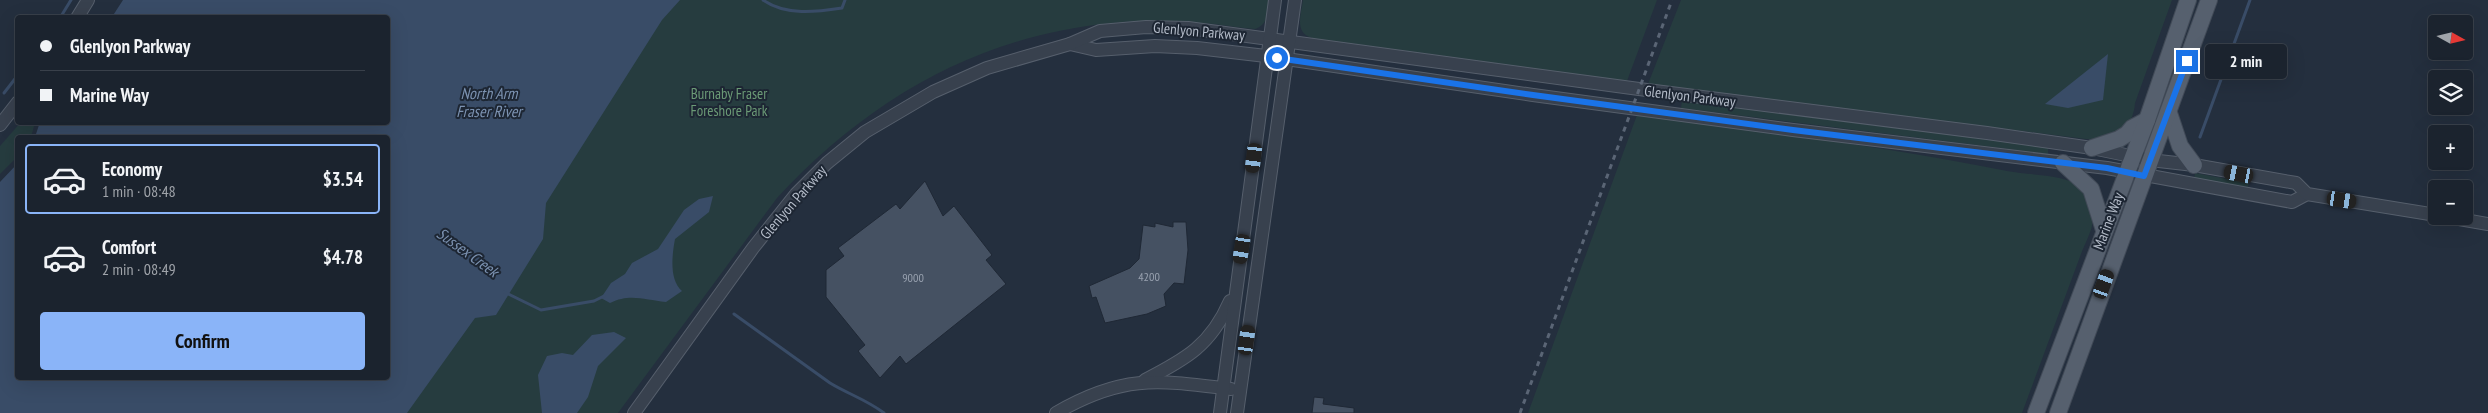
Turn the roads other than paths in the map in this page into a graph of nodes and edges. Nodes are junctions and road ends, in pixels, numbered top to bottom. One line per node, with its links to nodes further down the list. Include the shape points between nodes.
1 (88, 0): 6 (street)
2 (1275, 0): 7 (street)
3 (1295, 0): 8 (street)
4 (2188, 0): 14 (main road, Marine Way)
5 (2209, 0): 13 (main road, Marine Way)
6 (79, 15)
7 (1269, 38): 8 (street, Glenlyon Parkway); 9 (street, Glenlyon Parkway, via 1188,28 1146,27 1100,31); 10 (street)
8 (1290, 42): 11 (street); 16 (street, Glenlyon Parkway)
9 (1070, 44): 10 (street, Glenlyon Parkway, via 1096,50 1164,47); 32 (street, Glenlyon Parkway, via 987,68 933,92 865,132 827,163 796,194 753,248)
10 (1266, 56): 11 (street, Glenlyon Parkway); 28 (street)
11 (1287, 59): 19 (street, Glenlyon Parkway, via 1533,95); 31 (street)
12 (15, 106): 15 (street)
13 (2169, 113): 18 (main road, Marine Way); 20 (main road, via 2180,146)
14 (2147, 120): 16 (main road, via 2119,139); 17 (main road, Marine Way)
15 (0, 125)
16 (2092, 148): 17 (street, Glenlyon Parkway)
17 (2133, 156): 18 (street, Glenlyon Parkway); 21 (main road, Marine Way)
18 (2150, 160): 20 (street, Glenlyon Parkway); 22 (main road, Marine Way)
19 (2063, 163): 21 (street, Glenlyon Parkway); 27 (main road, via 2091,189)
20 (2194, 165): 23 (street, Glenlyon Parkway, via 2296,183)
21 (2127, 173): 22 (street, Glenlyon Parkway); 27 (main road, Marine Way)
22 (2144, 176): 23 (street, Glenlyon Parkway, via 2292,202); 37 (main road, Marine Way)
23 (2307, 194): 24 (street, Glenlyon Parkway)
24 (2428, 214)
25 (2473, 221): 26 (street)
26 (2488, 224)
27 (2104, 230): 36 (main road, Marine Way)
28 (1236, 286): 29 (street, via 1221,322 1200,347 1179,363); 30 (street)
29 (1143, 382): 30 (street); 33 (street, via 1093,392)
30 (1223, 388): 31 (street); 34 (street)
31 (1240, 390): 35 (street)
32 (634, 413)
33 (1056, 413)
34 (1220, 413)
35 (1237, 413)
36 (2036, 413)
37 (2058, 413)

